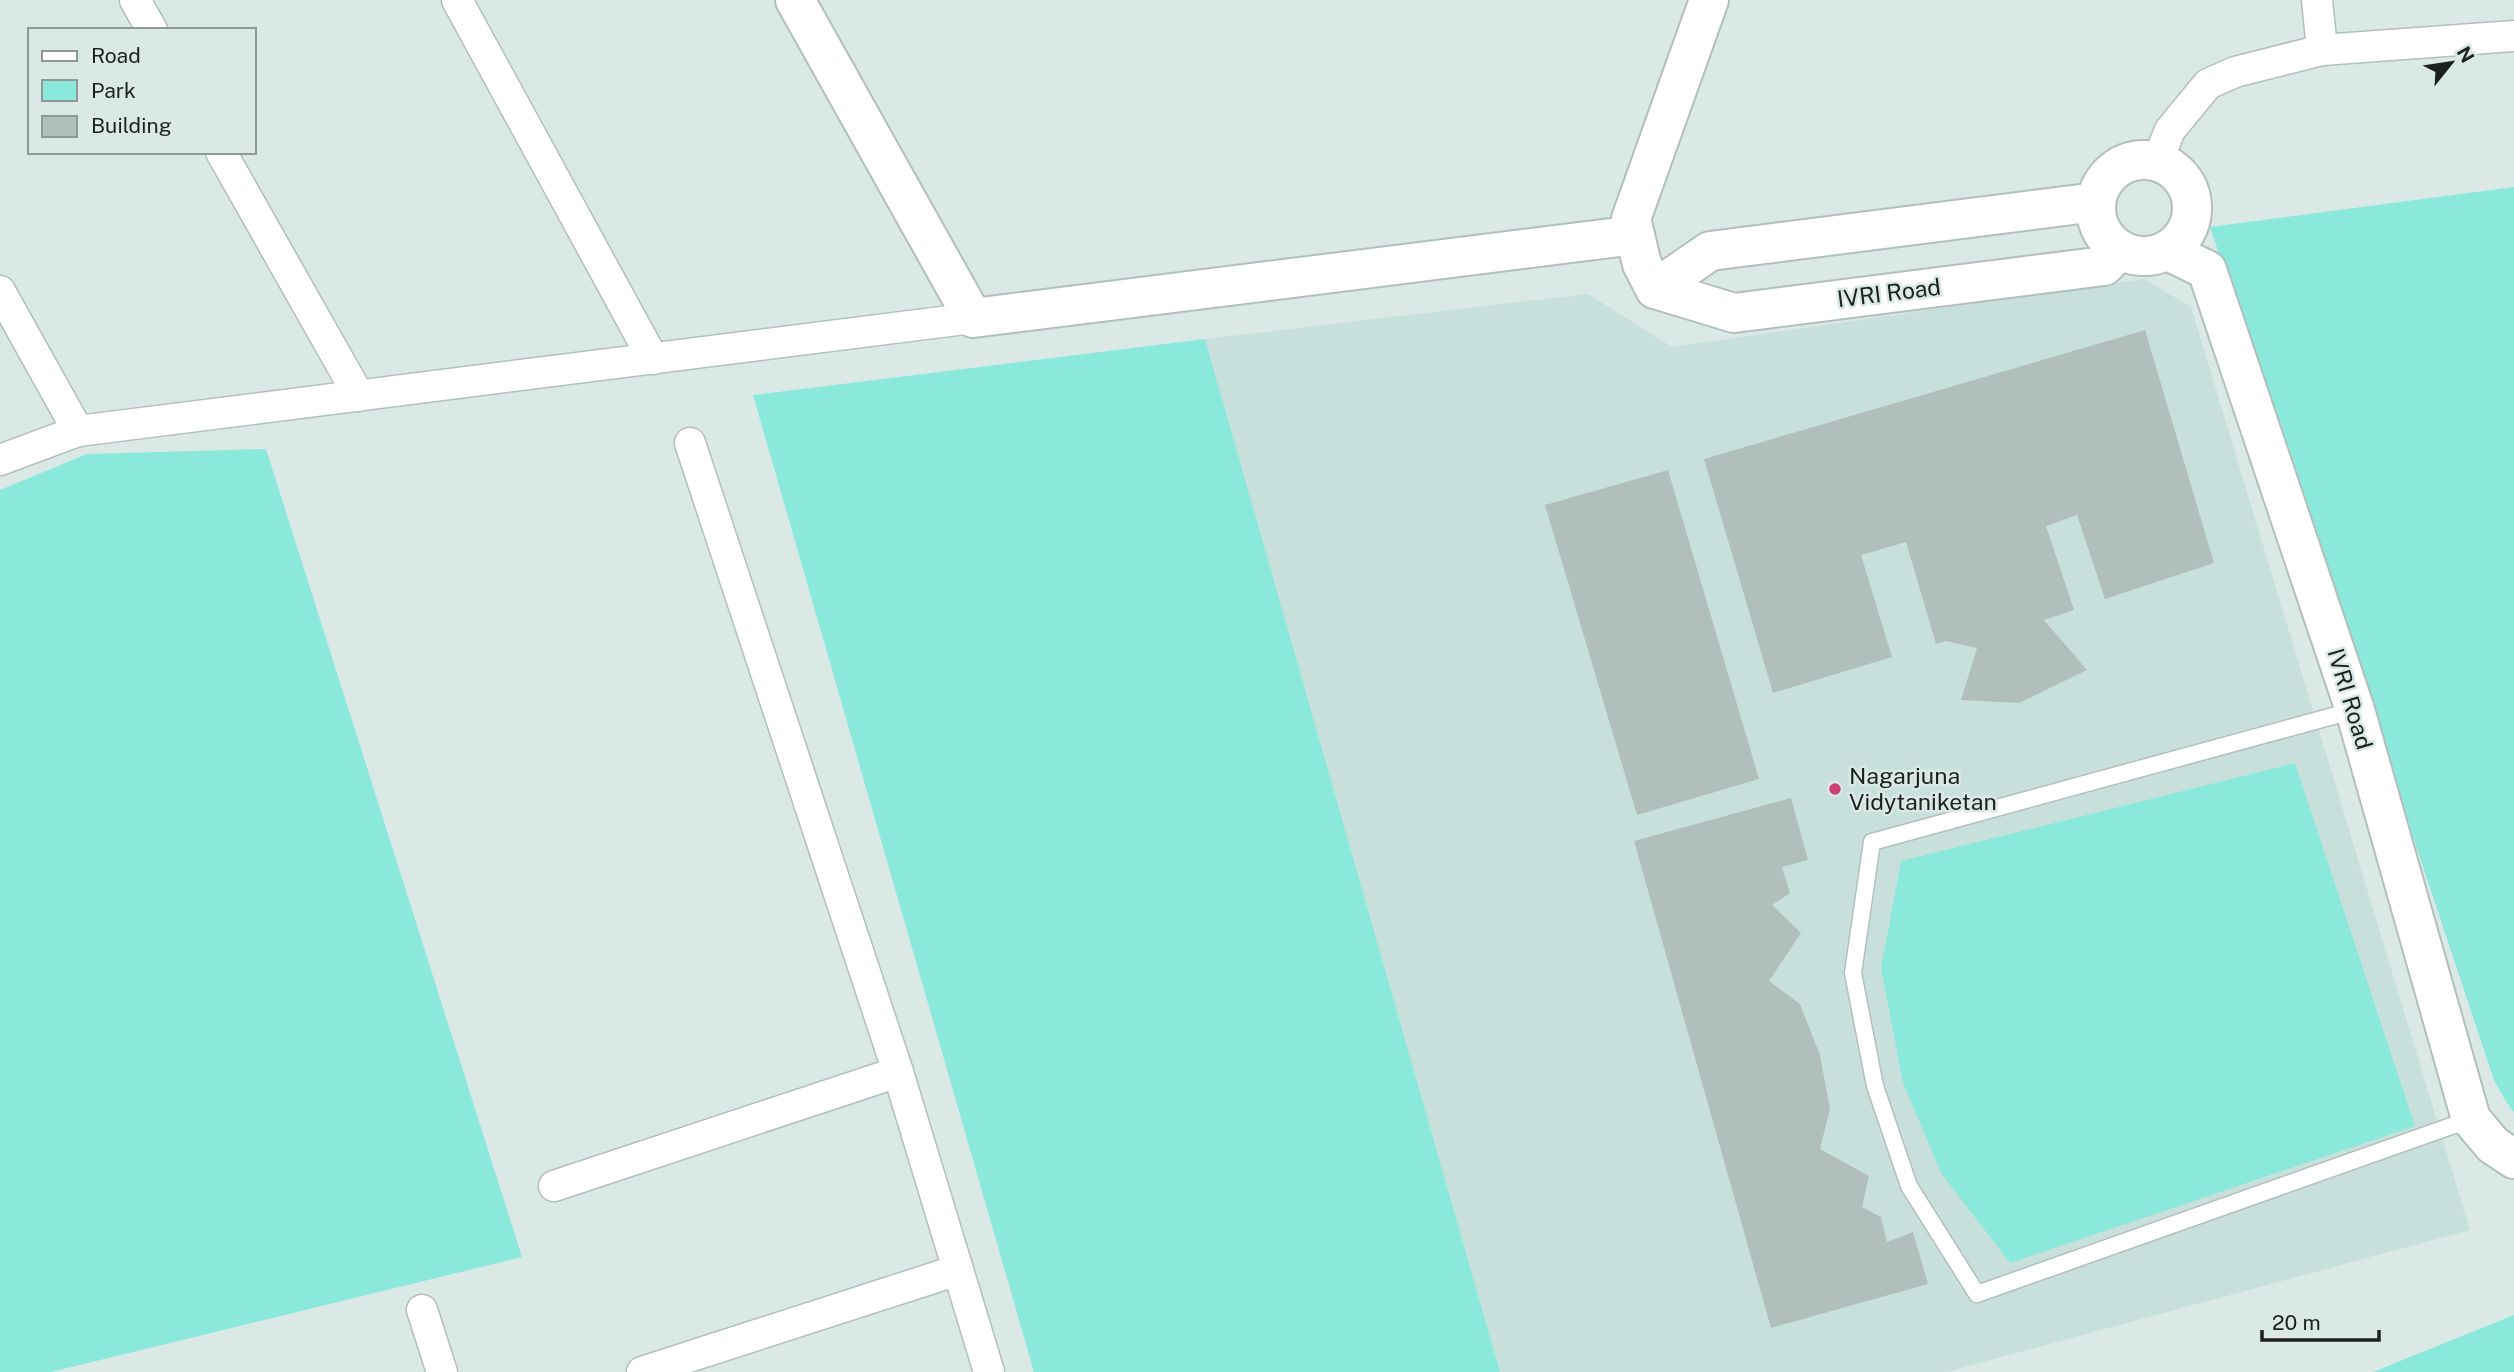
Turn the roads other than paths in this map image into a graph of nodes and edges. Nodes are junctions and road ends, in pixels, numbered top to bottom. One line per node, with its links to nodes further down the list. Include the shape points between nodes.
1 (135, 0): 6 (street)
2 (457, 0): 18 (street)
3 (795, 0): 17 (main road)
4 (1709, 0): 12 (main road, via 1631,219)
5 (2317, 0): 8 (street)
6 (151, 28)
7 (2514, 36): 8 (street)
8 (2322, 50): 10 (street, via 2235,72 2208,84 2170,130)
9 (222, 154): 19 (street)
10 (2157, 162): 11 (main road, via 2123,164 2100,186); 14 (main road, via 2182,177 2190,192 2190,225)
11 (2096, 202): 13 (main road, via 2096,218 2104,235); 15 (main road, via 1710,251)
12 (1635, 235): 15 (main road, via 1642,264); 17 (main road)
13 (2120, 250): 14 (main road, via 2150,257); 15 (main road, IVRI Road, via 2104,266 1734,313)
14 (2168, 251): 23 (main road, IVRI Road, via 2207,270)
15 (1655, 289)
16 (0, 291): 20 (street)
17 (973, 318): 18 (street)
18 (653, 359): 19 (street)
19 (359, 396): 20 (street)
20 (78, 431): 22 (street)
21 (690, 443): 24 (street)
22 (0, 460)
23 (2355, 710): 25 (main road, IVRI Road); 25 (lane, via 1872,842 1853,973 1875,1086 1909,1186 1977,1294)
24 (898, 1072): 27 (street); 28 (street)
25 (2471, 1119): 26 (main road, IVRI Road, via 2493,1145)
26 (2514, 1159)
27 (554, 1186)
28 (958, 1270): 31 (street); 32 (street)
29 (422, 1310): 30 (street)
30 (442, 1372)
31 (642, 1372)
32 (989, 1372)

